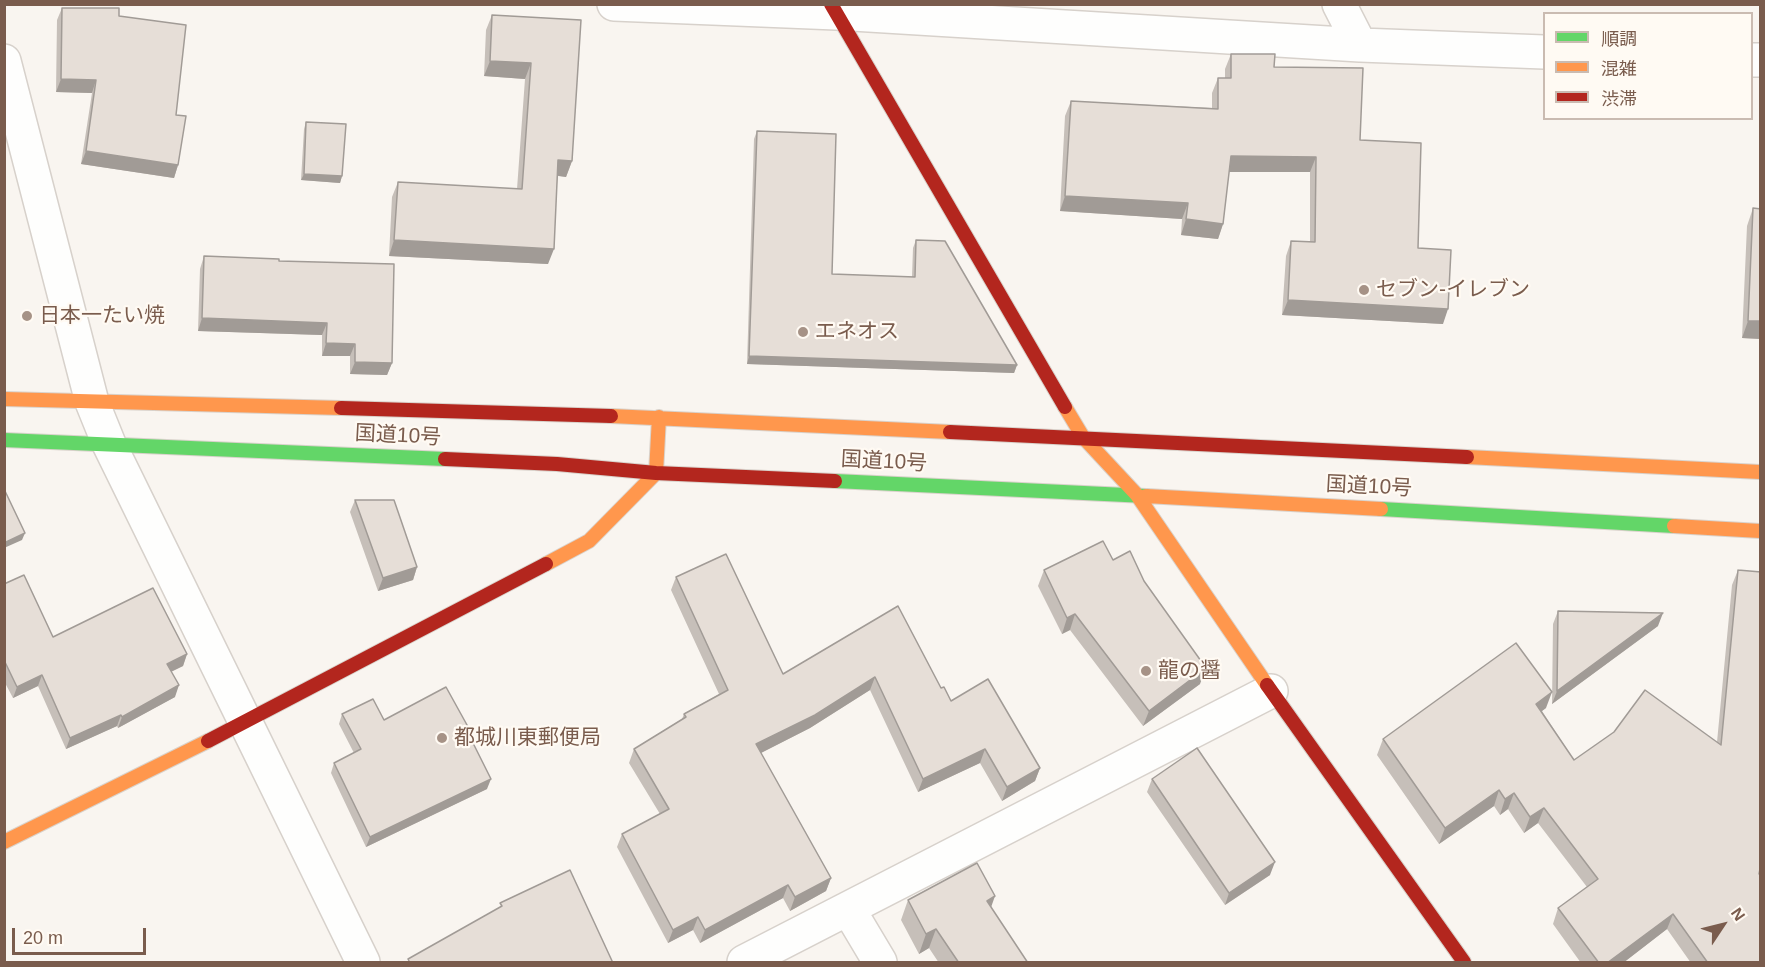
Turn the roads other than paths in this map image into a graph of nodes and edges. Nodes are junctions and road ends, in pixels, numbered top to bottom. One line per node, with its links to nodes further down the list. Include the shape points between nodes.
1 (614, 4): 3 (street)
2 (1339, 4): 4 (street)
3 (833, 9): 4 (street); 10 (main road)
4 (1360, 45): 5 (street)
5 (1543, 52)
6 (4, 61): 8 (street)
7 (4, 399): 8 (main road, 国道10号)
8 (92, 402): 9 (main road, 国道10号); 12 (street)
9 (659, 417): 10 (main road, 国道10号); 14 (main road)
10 (1083, 437): 13 (main road, 国道10号); 15 (main road)
11 (4, 440): 12 (main road, 国道10号)
12 (109, 444): 14 (main road, 国道10号, via 557,464); 18 (street)
13 (1761, 472)
14 (657, 473): 15 (main road, 国道10号); 18 (main road, via 589,541)
15 (1137, 495): 16 (main road, 国道10号); 17 (main road)
16 (1761, 531)
17 (1270, 691): 20 (street); 24 (main road)
18 (246, 722): 19 (main road); 21 (street)
19 (4, 842)
20 (849, 910): 22 (street); 23 (street)
21 (363, 963)
22 (744, 963)
23 (880, 963)
24 (1464, 963)

